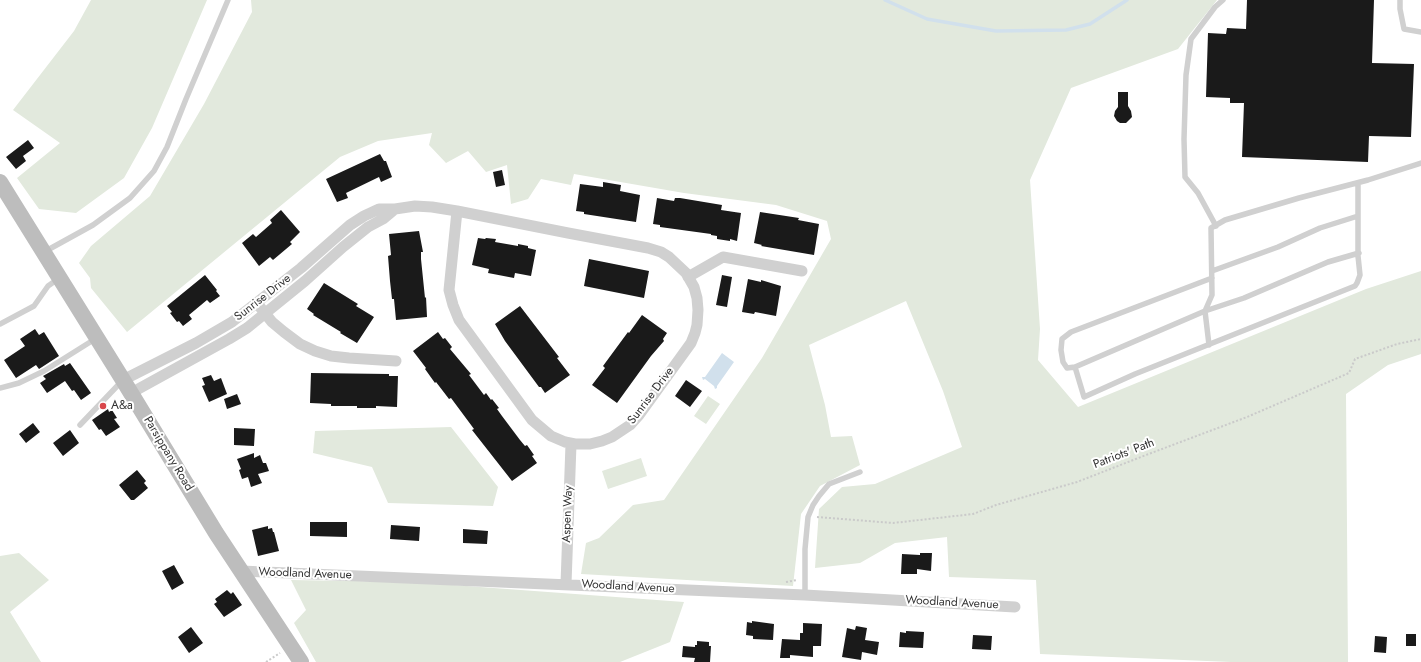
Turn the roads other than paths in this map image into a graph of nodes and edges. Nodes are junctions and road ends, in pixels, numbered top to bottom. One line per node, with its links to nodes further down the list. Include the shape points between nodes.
1 (228, 0): 14 (lane, via 168,147 154,171 130,198 93,225)
2 (1223, 0): 11 (lane, via 1191,39 1186,75 1185,177 1198,193)
3 (1400, 0): 4 (lane, via 1404,29)
4 (1421, 32)
5 (1421, 163): 7 (lane)
6 (0, 182): 14 (main road, Parsippany Road)
7 (1358, 183): 10 (lane); 11 (lane, via 1224,220)
8 (395, 209): 9 (street, Sunrise Drive, via 416,206); 12 (street, Sunrise Drive, via 379,209 364,216); 13 (street, Sunrise Drive)
9 (457, 212): 18 (street, Sunrise Drive, via 648,248 661,252 676,262); 32 (street, Sunrise Drive, via 449,290 459,320 532,420 551,436)
10 (1358, 216): 15 (lane); 17 (lane, via 1320,228)
11 (1216, 226): 17 (lane, via 1211,228)
12 (335, 237): 13 (street); 21 (street, Sunrise Drive)
13 (343, 247): 23 (street, Sunrise Drive)
14 (44, 252): 19 (main road, Parsippany Road)
15 (1358, 255): 22 (lane, via 1328,262 1244,298); 26 (lane, via 1360,275 1355,286)
16 (802, 271): 18 (street, via 723,257)
17 (1212, 271): 20 (lane)
18 (688, 277): 32 (street, Sunrise Drive, via 694,287 698,310 697,325 691,343 630,425 602,441)
19 (60, 278): 24 (lane, via 48,286 34,306); 25 (main road, Parsippany Road)
20 (1212, 278): 22 (lane, via 1212,295); 28 (lane, via 1071,332 1062,340 1061,350 1066,368)
21 (257, 303): 23 (street); 29 (street, Sunrise Drive, via 218,332)
22 (1205, 311): 26 (lane); 28 (lane)
23 (265, 313): 27 (street, via 272,322 300,344 315,351 331,356); 29 (street, Sunrise Drive, via 229,339)
24 (0, 324)
25 (97, 338): 29 (main road, Parsippany Road); 30 (lane, via 20,383)
26 (1209, 345): 28 (lane, via 1084,397)
27 (396, 361)
28 (1075, 367)
29 (127, 387): 31 (lane, via 112,390); 34 (main road, Parsippany Road)
30 (0, 388)
31 (80, 425)
32 (571, 444): 35 (street, Aspen Way)
33 (860, 472): 36 (lane, via 829,484 813,505 808,517 805,549)
34 (241, 571): 35 (street, Woodland Avenue); 38 (main road, Parsippany Road)
35 (566, 584): 36 (street, Woodland Avenue)
36 (805, 595): 37 (street, Woodland Avenue)
37 (1015, 607)
38 (301, 662)

